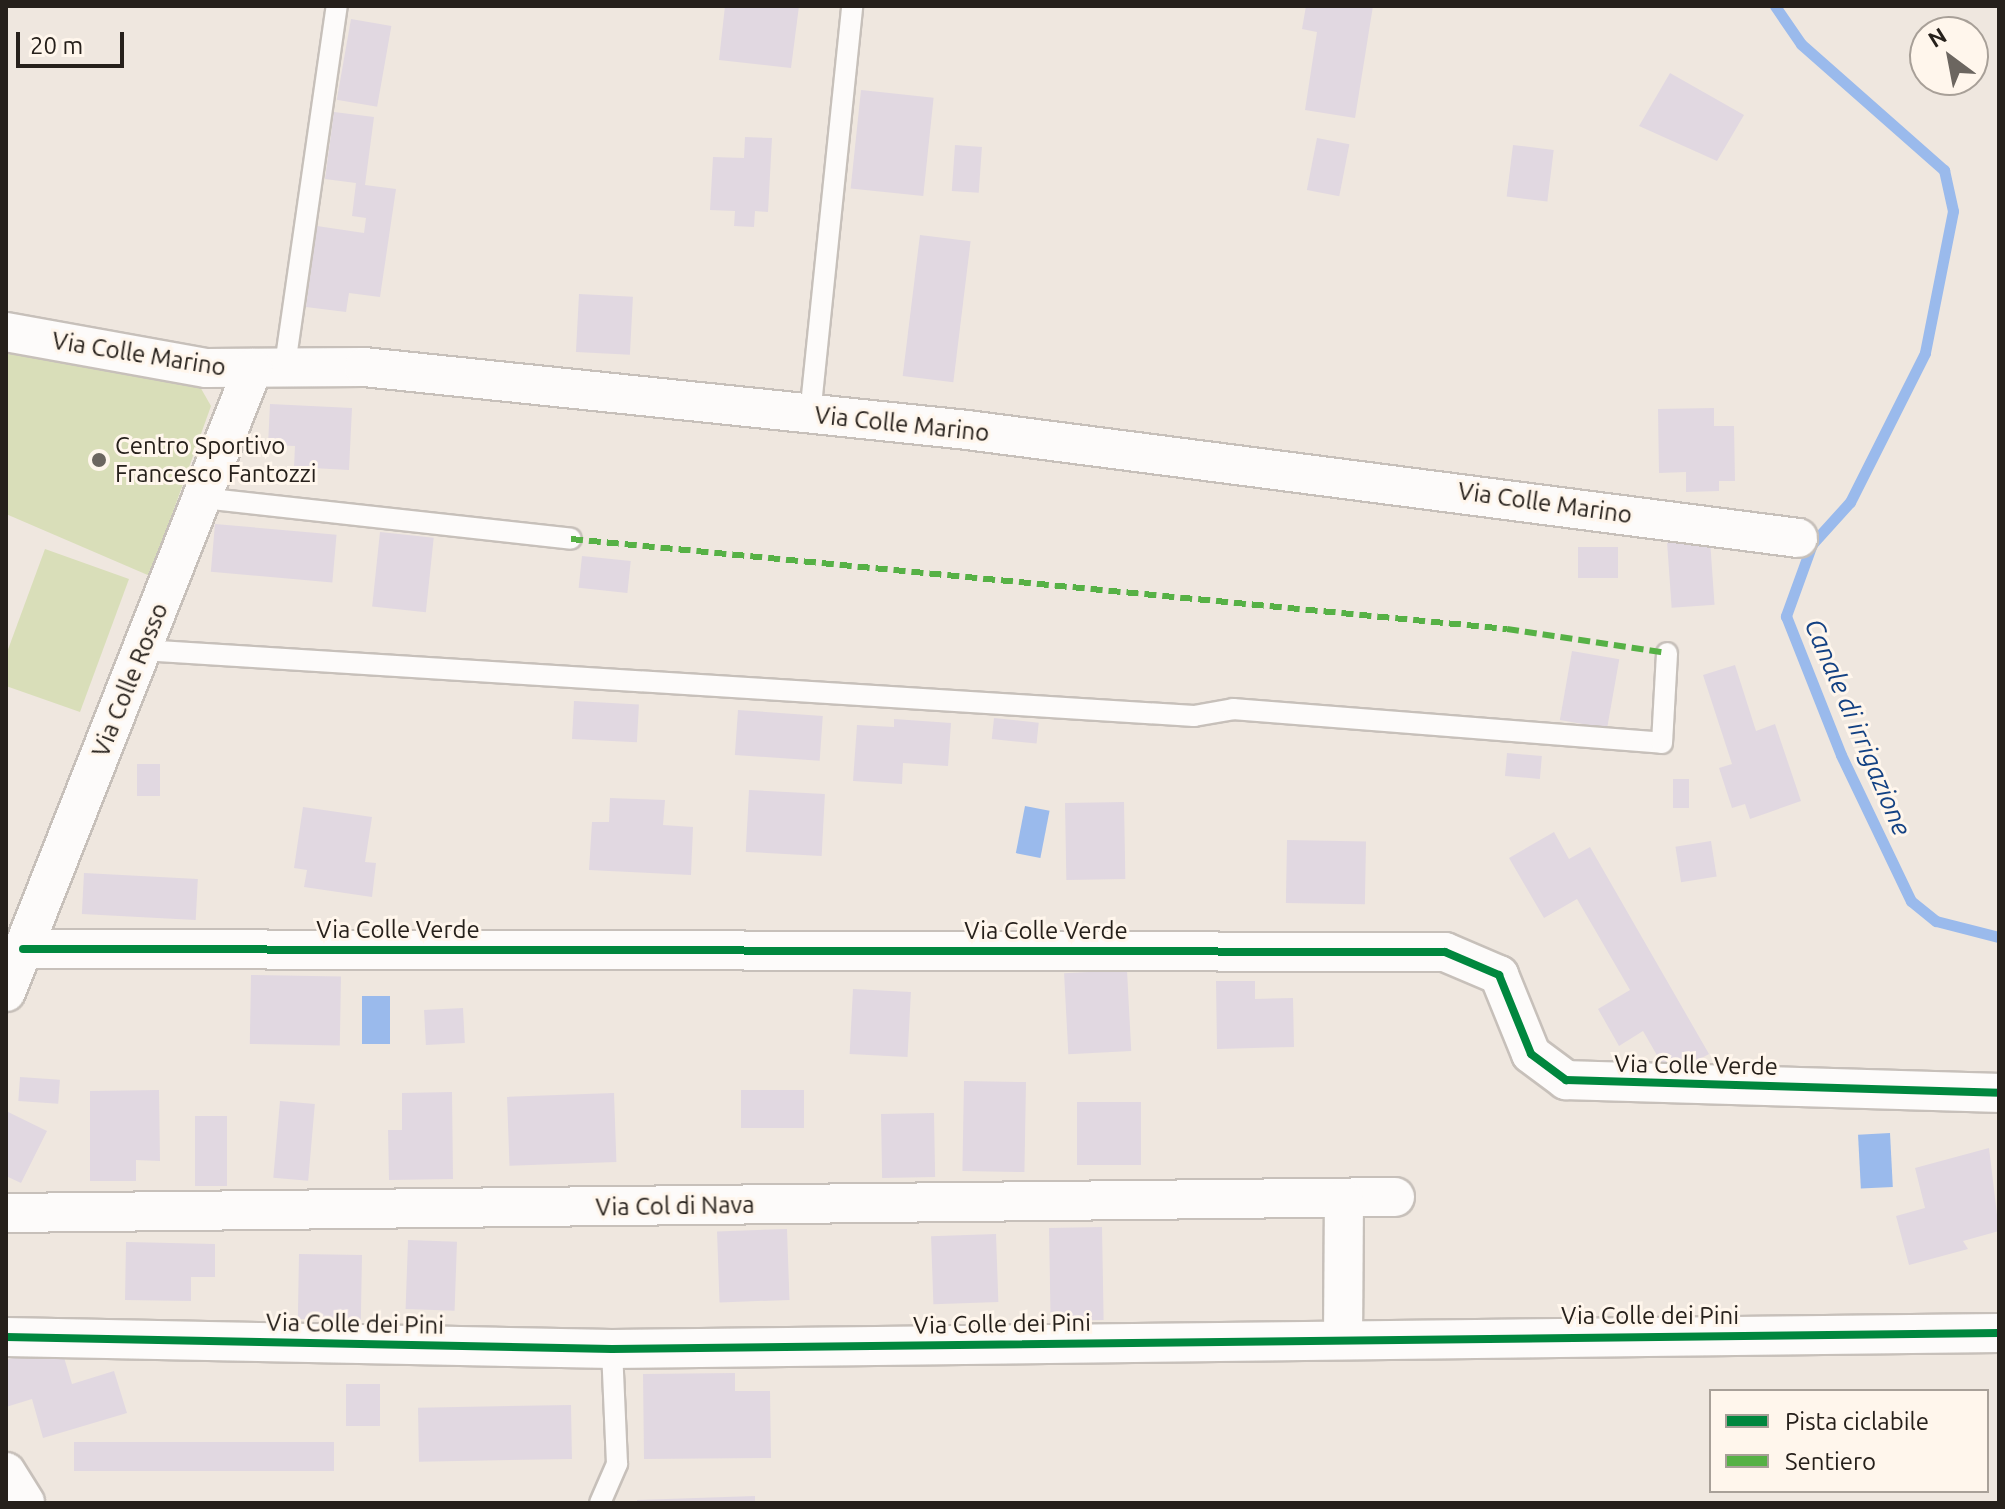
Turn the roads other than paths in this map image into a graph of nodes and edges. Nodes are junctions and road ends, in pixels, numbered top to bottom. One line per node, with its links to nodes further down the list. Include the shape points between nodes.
1 (337, 6): 4 (lane)
2 (852, 6): 5 (lane)
3 (6, 332): 4 (street, Via Colle Marino, via 206,368)
4 (269, 366): 5 (street, Via Colle Marino); 6 (street, Via Colle Rosso)
5 (810, 415): 7 (street, Via Colle Marino, via 1380,480)
6 (202, 498): 8 (lane); 9 (street, Via Colle Rosso)
7 (1798, 538)
8 (571, 539)
9 (142, 650): 10 (lane, via 1194,716 1233,709 1662,743); 11 (street, Via Colle Rosso)
10 (1667, 653)
11 (23, 949): 12 (street, Via Colle Rosso); 13 (street, Via Colle Verde, via 1445,952 1499,975 1531,1054 1566,1080)
12 (6, 992)
13 (1999, 1093)
14 (1395, 1197): 15 (street, Via Col di Nava)
15 (1344, 1199): 16 (street, Via Col di Nava); 19 (street)
16 (6, 1213)
17 (1999, 1333): 19 (street, Via Colle dei Pini)
18 (6, 1337): 20 (street, Via Colle dei Pini)
19 (1343, 1339): 20 (street, Via Colle dei Pini)
20 (612, 1349): 23 (lane, via 617,1464)
21 (6, 1472): 22 (street)
22 (25, 1503)
23 (600, 1503)

